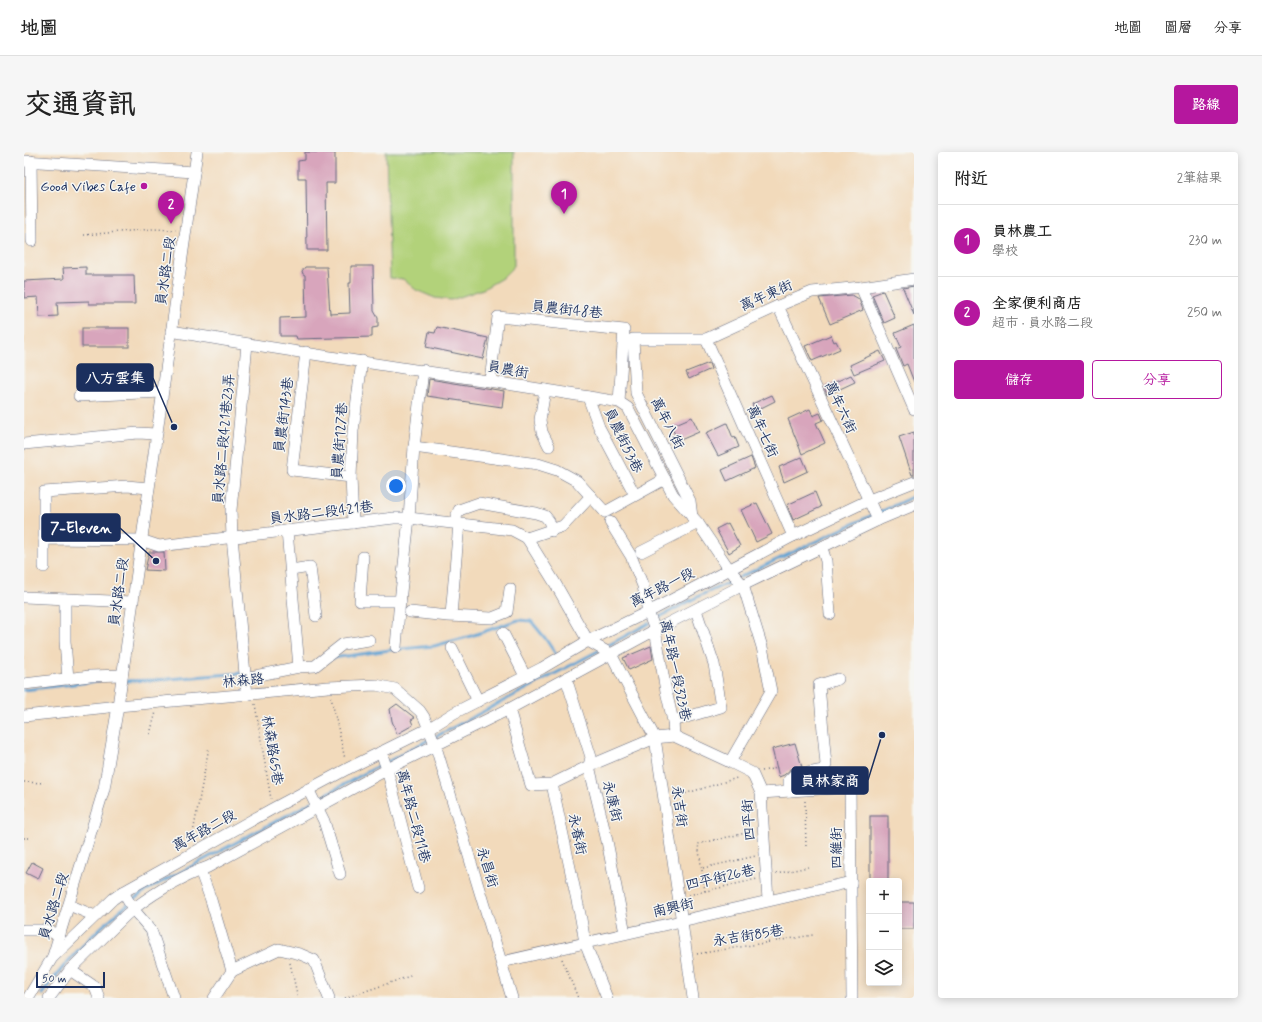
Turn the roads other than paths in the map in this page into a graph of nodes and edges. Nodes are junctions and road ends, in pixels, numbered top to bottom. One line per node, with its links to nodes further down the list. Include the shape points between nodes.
1 (197, 152): 3 (street, 員水路二段)
2 (28, 161): 3 (street); 4 (street)
3 (194, 172): 8 (street, 員水路二段)
4 (32, 241)
5 (914, 279): 6 (street, 萬年東街)
6 (861, 287): 7 (street, 萬年東街, via 812,292); 21 (street)
7 (778, 306): 10 (street, 萬年東街); 32 (street, 萬年六街)
8 (171, 331): 11 (street, 員農街); 17 (street, 員水路二段)
9 (633, 339): 10 (street, 萬年東街); 36 (street, 萬年八街, via 636,393 690,501)
10 (706, 339): 42 (street, 萬年七街)
11 (247, 344): 12 (street, 員農街); 43 (street, 員水路二段421巷23弄, via 231,510)
12 (306, 352): 13 (street, 員農街); 26 (street, 員農街143巷, via 292,470)
13 (362, 361): 14 (street, 員農街); 26 (street, 員農街127巷, via 353,431)
14 (423, 370): 15 (street, 員農街); 25 (street)
15 (490, 381): 16 (street, 員農街); 20 (street, 員農街48巷, via 498,317 624,330)
16 (545, 390): 19 (street, 員農街); 24 (street, via 540,420 542,432)
17 (162, 392): 18 (street); 22 (street, 員水路二段)
18 (79, 396)
19 (588, 397): 20 (street, 員農街); 30 (street, 員農街53巷, via 598,427)
20 (619, 402): 27 (street, via 628,408)
21 (914, 409)
22 (156, 434): 23 (street, via 138,433); 29 (street, 員水路二段)
23 (24, 444)
24 (549, 446)
25 (414, 447): 31 (street, 萬年路一段323巷, via 538,464 557,470 577,481); 35 (street)
26 (351, 477): 38 (street, 員農街127巷)
27 (665, 479): 30 (street); 36 (street, via 673,495)
28 (914, 482): 32 (street, 萬年路一段)
29 (148, 488): 45 (street, via 127,486 44,492); 46 (street, 員水路二段)
30 (635, 495): 34 (street)
31 (591, 496): 34 (street, 萬年路一段323巷); 41 (street, via 563,526)
32 (869, 500): 37 (street, 萬年六街); 42 (street, 萬年路一段)
33 (914, 505): 37 (street)
34 (608, 517): 61 (street, 萬年路一段323巷, via 632,556 643,586)
35 (409, 518): 38 (street, 員水路二段421巷); 39 (street, 員水路二段421巷); 57 (street)
36 (695, 520): 48 (street); 51 (street)
37 (878, 520): 47 (street)
38 (353, 523): 40 (street, 員水路二段421巷)
39 (459, 524): 41 (street, via 456,520 459,510 480,503 545,516); 44 (street, 員水路二段421巷, via 512,530); 63 (street)
40 (287, 531): 43 (street, 員水路二段421巷); 52 (street)
41 (552, 531): 44 (street)
42 (793, 536): 51 (street, 萬年路一段)
43 (232, 537): 46 (street, 員水路二段421巷, via 159,546); 76 (street, 員水路二段421巷23弄)
44 (527, 538): 68 (street)
45 (44, 539): 46 (street, 員水路二段421巷); 50 (street)
46 (141, 540): 58 (street, 員水路二段)
47 (822, 548): 53 (street); 62 (street, via 826,561)
48 (641, 552)
49 (363, 557): 57 (street, via 360,601)
50 (44, 567)
51 (729, 569): 53 (street); 61 (street, 萬年路一段)
52 (290, 570): 64 (street, via 310,567); 72 (street)
53 (743, 585): 59 (street); 91 (street, via 762,647 771,691)
54 (510, 589): 63 (street, via 507,612 492,618)
55 (24, 597): 56 (street)
56 (66, 599): 58 (street); 75 (street, via 65,641)
57 (401, 601): 69 (street)
58 (132, 602): 73 (street, 員水路二段)
59 (696, 610): 65 (street); 85 (street, via 714,664 721,707)
60 (410, 612): 63 (street)
61 (648, 612): 65 (street, 萬年路一段323巷); 68 (street, 萬年路一段)
62 (830, 614)
63 (450, 615)
64 (316, 616)
65 (655, 630): 71 (street); 85 (street, 萬年路一段323巷)
66 (503, 633): 74 (street)
67 (369, 640): 72 (street, via 343,644 315,666)
68 (588, 641): 71 (street); 74 (street, 萬年路一段)
69 (396, 647)
70 (452, 648): 81 (street)
71 (611, 654): 77 (street); 88 (street, 永吉街)
72 (299, 667): 76 (street)
73 (122, 675): 75 (street); 82 (street, 員水路二段)
74 (525, 676): 81 (street, 萬年路一段)
75 (68, 678): 79 (street)
76 (245, 678): 80 (street, 員水路二段421巷23弄)
77 (566, 678): 83 (street); 92 (street, 永康街, via 592,757)
78 (838, 679): 96 (street, via 819,685 826,765 823,770 793,776 789,780)
79 (24, 684)
80 (250, 694): 82 (street, 林森路); 86 (street, 林森路, via 376,685 395,688 420,711)
81 (478, 701): 86 (street, 萬年路一段)
82 (118, 706): 84 (street, 林森路); 105 (street, 員水路二段, via 104,789)
83 (509, 708): 89 (street); 94 (street, via 531,785)
84 (24, 716)
85 (673, 721): 87 (street, 萬年路一段323巷)
86 (428, 729): 89 (street, 林森路); 90 (street, 萬年路二段)
87 (674, 736): 88 (street); 91 (street)
88 (655, 738): 92 (street); 108 (street, 永吉街)
89 (435, 744): 93 (street); 114 (street, 永昌街)
90 (381, 752): 93 (street, 萬年路二段11巷); 95 (street, 萬年路二段)
91 (730, 762): 97 (street, 四平街, via 752,773)
92 (590, 766): 94 (street); 110 (street, 永康街)
93 (387, 770): 98 (street); 102 (street, 萬年路二段11巷)
94 (552, 784): 112 (street, 永春街)
95 (308, 790): 98 (street); 103 (street, 萬年路二段)
96 (789, 791): 97 (street, 四維街); 101 (street, 四維街, via 850,787)
97 (761, 793): 104 (street, 四平街)
98 (318, 808): 99 (street); 100 (street)
99 (200, 870): 106 (street); 116 (street)
100 (340, 874)
101 (851, 882): 104 (street, 南興街); 126 (street, 四維街)
102 (418, 888)
103 (123, 892): 106 (street); 107 (street, 萬年路二段)
104 (768, 900): 108 (street, 南興街)
105 (69, 905): 107 (street); 111 (street, 員水路二段)
106 (134, 909): 115 (street); 120 (street, via 151,930)
107 (95, 916): 113 (street, 萬年路二段)
108 (682, 920): 110 (street, 南興街); 125 (street, 永吉街)
109 (24, 930): 111 (street)
110 (625, 933): 112 (street, 南興街)
111 (60, 934): 113 (street, 員水路二段)
112 (585, 943): 114 (street, 南興街); 124 (street, 永春街)
113 (52, 958): 117 (street, 萬年路二段)
114 (502, 962): 123 (street, 永昌街)
115 (70, 970): 118 (street); 119 (street, via 95,987)
116 (232, 971): 121 (street); 122 (street, via 279,949 300,954 314,960)
117 (29, 995)
118 (49, 998)
119 (99, 998)
120 (174, 998)
121 (214, 998)
122 (329, 998)
123 (512, 998)
124 (607, 998)
125 (693, 998)
126 (852, 998)

